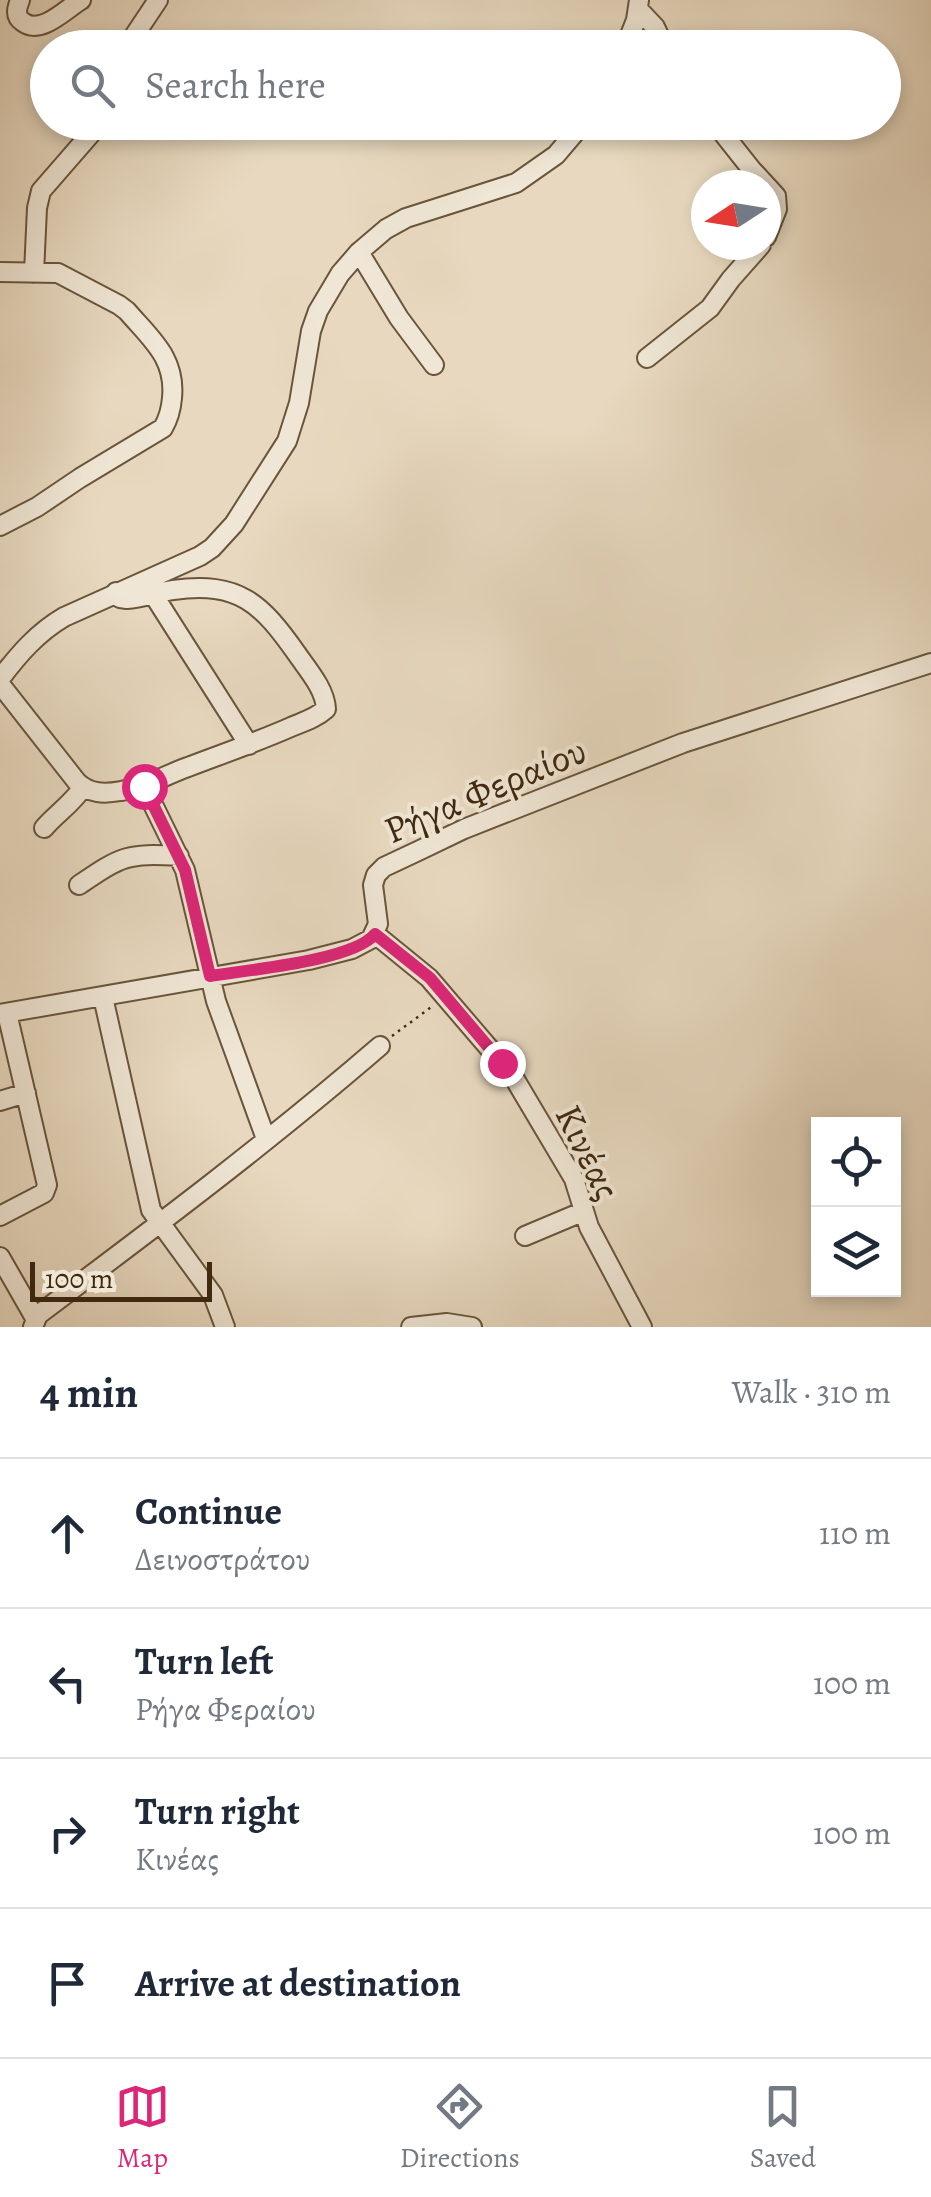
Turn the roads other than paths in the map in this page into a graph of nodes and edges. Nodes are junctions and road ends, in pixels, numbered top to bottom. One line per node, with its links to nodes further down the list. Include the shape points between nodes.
1 (20, 0): 2 (street, via 18,18 33,26)
2 (81, 0)
3 (158, 0): 5 (street)
4 (639, 5): 6 (street); 7 (street)
5 (138, 30)
6 (631, 30)
7 (657, 30)
8 (86, 140): 15 (street, via 41,192)
9 (569, 140): 12 (street, via 516,182 406,218)
10 (728, 140): 11 (street)
11 (752, 170)
12 (359, 252): 17 (street); 19 (street, via 314,320 287,441 234,524 206,552)
13 (748, 260): 16 (street, via 710,308)
14 (0, 272): 15 (street)
15 (34, 273): 18 (street, via 58,273 127,310 167,359 173,395 160,431 38,507)
16 (647, 358)
17 (434, 364)
18 (1, 522)
19 (116, 592): 20 (street, via 124,599); 22 (street, via 47,626)
20 (153, 594): 23 (street); 23 (street, via 203,588 243,596 265,613 318,685 326,709)
21 (931, 663): 29 (street, Ρήγα Φεραίου, via 683,742 418,850 376,875)
22 (0, 681): 25 (street)
23 (249, 746): 24 (street)
24 (144, 786): 25 (street, via 100,793); 27 (street)
25 (84, 788): 26 (street)
26 (44, 828)
27 (179, 856): 28 (street, via 120,858); 30 (street)
28 (79, 886)
29 (375, 934): 30 (street, via 336,954); 37 (street, Κινέας, via 430,978 513,1076 574,1178)
30 (210, 976): 31 (street); 36 (street)
31 (103, 997): 32 (street); 39 (street, via 151,1210)
32 (3, 1014): 34 (street)
33 (380, 1046): 36 (street)
34 (26, 1094): 35 (street); 38 (street, via 47,1190)
35 (0, 1102)
36 (266, 1140): 39 (street)
37 (582, 1212): 40 (street); 46 (street, Κινέας)
38 (0, 1216)
39 (160, 1224): 42 (street); 43 (street, via 214,1295)
40 (525, 1236)
41 (0, 1257): 42 (street)
42 (34, 1322)
43 (224, 1327)
44 (411, 1327): 45 (street)
45 (472, 1327)
46 (642, 1327)

